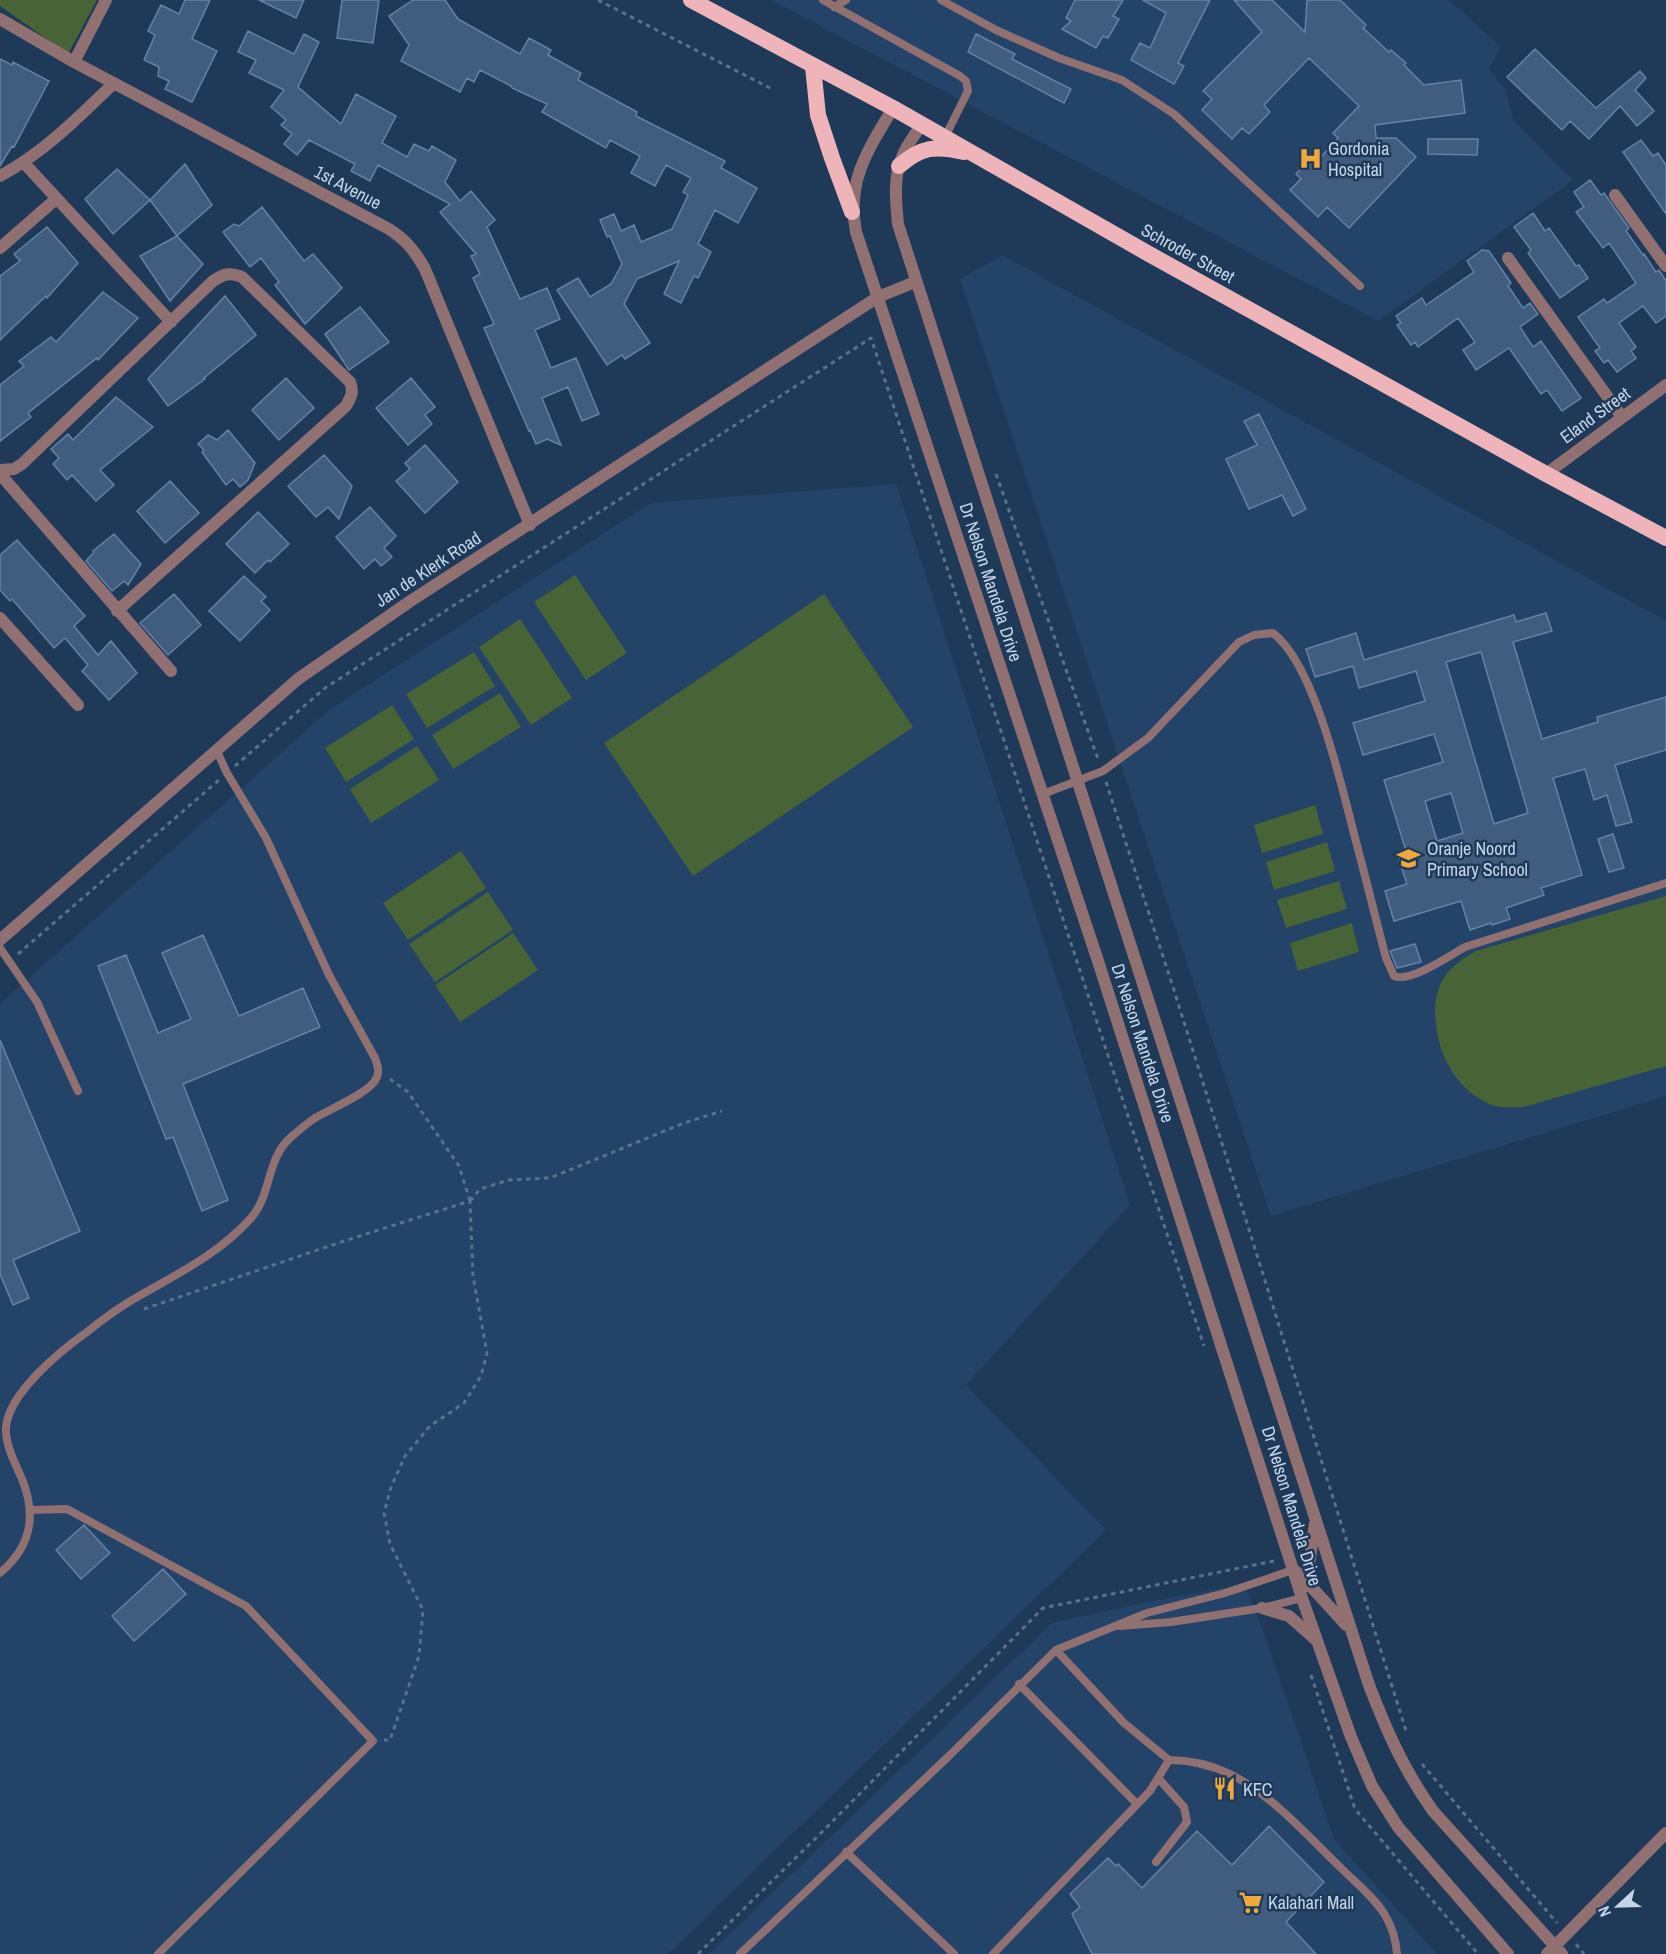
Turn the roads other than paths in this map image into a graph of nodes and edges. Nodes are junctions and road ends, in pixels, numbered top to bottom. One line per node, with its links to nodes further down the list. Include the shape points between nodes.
1 (106, 0): 8 (street)
2 (691, 0): 9 (highway, Schroder Street)
3 (823, 0): 6 (lane)
4 (846, 0): 6 (lane)
5 (941, 0): 25 (lane, via 1006,35 1122,80 1174,114)
6 (834, 7): 13 (lane, via 966,81 968,91)
7 (0, 19): 8 (street, 1st Avenue)
8 (74, 62): 10 (street, 1st Avenue)
9 (813, 67): 11 (highway, Schroder Street); 20 (highway, via 818,115)
10 (114, 83): 15 (street); 32 (street, 1st Avenue, via 404,239 425,269)
11 (893, 108): 12 (highway, Schroder Street); 20 (street, Dr Nelson Mandela Drive, via 859,170)
12 (922, 124): 13 (highway, Schroder Street); 16 (street, Dr Nelson Mandela Drive)
13 (945, 137): 14 (highway, Schroder Street)
14 (979, 156): 16 (highway, via 930,148 917,152); 31 (highway, Schroder Street)
15 (24, 163): 17 (street); 19 (street)
16 (899, 166): 24 (street, Dr Nelson Mandela Drive, via 898,224)
17 (0, 176)
18 (1615, 195): 23 (street)
19 (56, 199): 21 (street); 27 (street)
20 (852, 212): 26 (street, Dr Nelson Mandela Drive)
21 (0, 248)
22 (1508, 258): 29 (street)
23 (1666, 266)
24 (915, 282): 26 (street, Jan de Klerk Road); 39 (street, Dr Nelson Mandela Drive)
25 (1360, 286)
26 (878, 297): 32 (street, Jan de Klerk Road); 40 (street, Dr Nelson Mandela Drive)
27 (171, 322): 30 (street, via 22,464); 34 (street, via 223,274 242,277 343,374 352,389 351,396 346,406)
28 (1666, 386): 29 (street, Eland Street)
29 (1622, 417): 31 (street, Eland Street)
30 (0, 472): 34 (street)
31 (1546, 474): 33 (highway, Schroder Street)
32 (530, 525): 38 (street, Jan de Klerk Road, via 324,660)
33 (1666, 538)
34 (117, 610): 36 (street)
35 (0, 618): 37 (street)
36 (171, 671)
37 (78, 705)
38 (216, 749): 42 (street, Jan de Klerk Road); 45 (lane, via 266,837 378,1071 365,1091 315,1119 280,1148 263,1200 226,1241 85,1333 24,1389 6,1426)
39 (1078, 780): 40 (lane); 41 (lane, via 1102,771 1148,738 1239,642 1273,633 1293,655 1332,749 1386,958 1394,975 1402,978 1436,965 1465,947); 46 (street, Dr Nelson Mandela Drive)
40 (1043, 794): 47 (street, Dr Nelson Mandela Drive)
41 (1666, 883)
42 (0, 940)
43 (0, 948): 44 (lane, via 37,1002)
44 (78, 1091)
45 (31, 1510): 48 (lane, via 22,1550); 65 (lane, via 67,1509 246,1606 374,1741)
46 (1315, 1516): 49 (street); 53 (street, Dr Nelson Mandela Drive)
47 (1293, 1570): 49 (street); 50 (street, Dr Nelson Mandela Drive); 52 (lane, via 1147,1613)
48 (0, 1573)
49 (1307, 1581): 50 (street); 53 (street)
50 (1302, 1598): 51 (lane); 54 (street, Dr Nelson Mandela Drive)
51 (1262, 1608): 52 (lane, via 1150,1626); 54 (street, via 1289,1616)
52 (1116, 1626): 55 (lane)
53 (1352, 1632): 63 (street, Dr Nelson Mandela Drive, via 1384,1724 1415,1786)
54 (1317, 1641): 69 (street, Dr Nelson Mandela Drive, via 1361,1763 1385,1809)
55 (1056, 1650): 56 (lane); 57 (lane, via 1124,1723)
56 (1019, 1684): 59 (lane); 61 (lane)
57 (1169, 1760): 58 (lane); 68 (lane, via 1185,1760 1230,1774 1250,1785 1295,1823 1384,1914)
58 (1159, 1779): 59 (lane); 62 (lane, via 1184,1807 1187,1822)
59 (1137, 1804): 67 (lane)
60 (1666, 1833): 63 (street)
61 (846, 1852): 64 (lane); 66 (lane)
62 (1156, 1862)
63 (1555, 1952)
64 (743, 1953)
65 (158, 1954)
66 (954, 1954)
67 (993, 1954)
68 (1397, 1954)
69 (1508, 1954)

